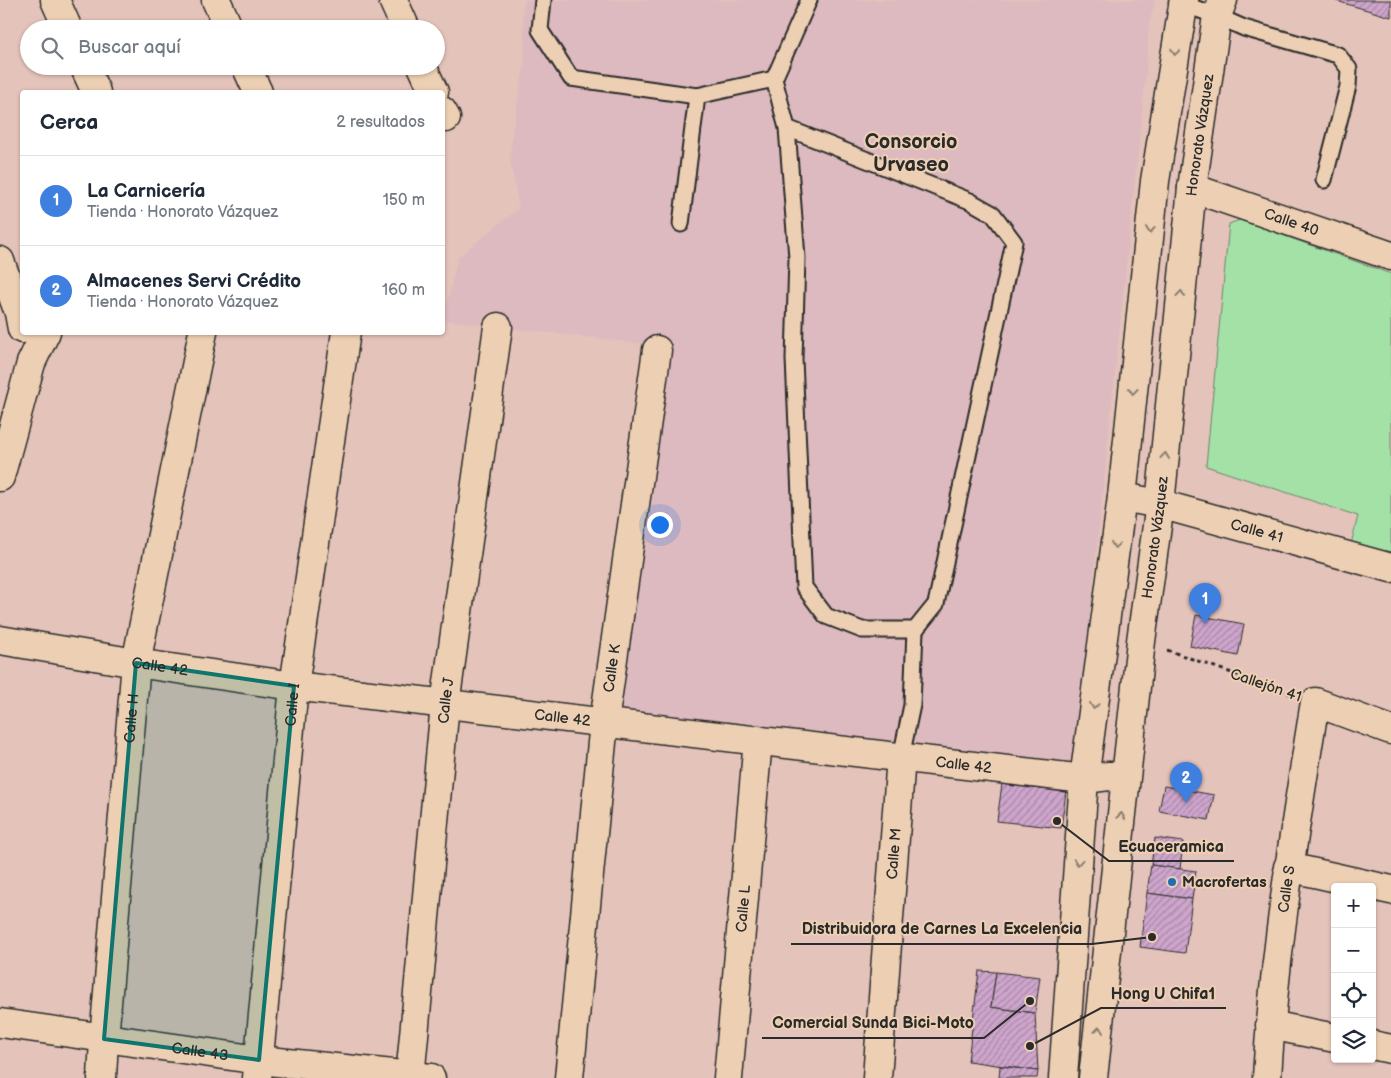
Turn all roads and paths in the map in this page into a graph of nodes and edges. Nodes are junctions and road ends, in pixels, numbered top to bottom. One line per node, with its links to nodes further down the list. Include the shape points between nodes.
1 (55, 0): 8 (street)
2 (216, 0): 9 (street)
3 (393, 0): 10 (street)
4 (543, 0): 18 (lane, via 540,30 571,78)
5 (809, 0): 14 (lane)
6 (1180, 1): 7 (lane); 34 (street, one-way to 34, via 1155,181)
7 (1220, 8): 20 (lane, via 1244,28 1338,55 1349,69 1348,86); 21 (street, Honorato Vázquez)
8 (64, 20)
9 (225, 20)
10 (402, 20)
11 (88, 75): 15 (street)
12 (250, 75): 16 (street)
13 (426, 75): 17 (street)
14 (774, 79): 18 (lane); 19 (lane)
15 (95, 90)
16 (257, 90)
17 (433, 90)
18 (697, 96): 22 (lane)
19 (787, 128): 37 (lane, via 797,258 794,359 804,587 826,616 862,630); 37 (lane, via 970,201 993,214 1014,242 936,604)
20 (1324, 180)
21 (1192, 188): 23 (street, Calle 40); 35 (street, Honorato Vázquez, one-way to 21)
22 (681, 224)
23 (1391, 256)
24 (0, 261): 25 (street)
25 (20, 322)
26 (498, 327): 43 (street, Calle J)
27 (24, 335): 32 (street)
28 (45, 335): 32 (street)
29 (202, 335): 40 (street, Calle H)
30 (346, 335): 41 (street, Calle I)
31 (657, 350): 44 (street, Calle K)
32 (31, 363): 33 (street)
33 (0, 478)
34 (1122, 497): 35 (street, Calle 41); 49 (street, one-way to 49)
35 (1160, 504): 36 (street, Calle 41); 39 (street, Honorato Vázquez)
36 (1391, 568)
37 (915, 630): 47 (lane, Calle M, via 912,705)
38 (0, 640): 40 (street, Calle 42)
39 (1141, 641): 42 (path, Callejón 41); 48 (street, Honorato Vázquez)
40 (136, 663): 41 (street, Calle 42); 55 (street, Calle H)
41 (294, 686): 43 (street, Calle 42); 58 (street, Calle I)
42 (1315, 702): 45 (street, Callejón 41); 50 (street, Calle S)
43 (445, 704): 44 (street, Calle 42); 59 (street, Calle J)
44 (604, 722): 46 (street, Calle 42); 61 (street, Calle K)
45 (1391, 730)
46 (758, 740): 47 (street, Calle 42); 62 (street, Calle L)
47 (901, 757): 49 (street, Calle 42); 63 (street, Calle M)
48 (1125, 777): 49 (street, Calle 42); 65 (street, Honorato Vázquez, one-way to 48)
49 (1084, 779): 64 (street, one-way to 64)
50 (1288, 867): 51 (street); 53 (street, Calle S)
51 (1391, 890)
52 (0, 1023): 55 (street, Calle 43)
53 (1270, 1025): 54 (street); 66 (street, Calle S)
54 (1331, 1037)
55 (104, 1039): 58 (street, Calle 43); 60 (street, Calle H)
56 (1376, 1046): 57 (street)
57 (1391, 1049)
58 (258, 1069): 59 (street, Calle 43)
59 (417, 1077)
60 (102, 1078)
61 (569, 1078)
62 (728, 1078)
63 (877, 1078)
64 (1063, 1078)
65 (1093, 1078)
66 (1267, 1078)

